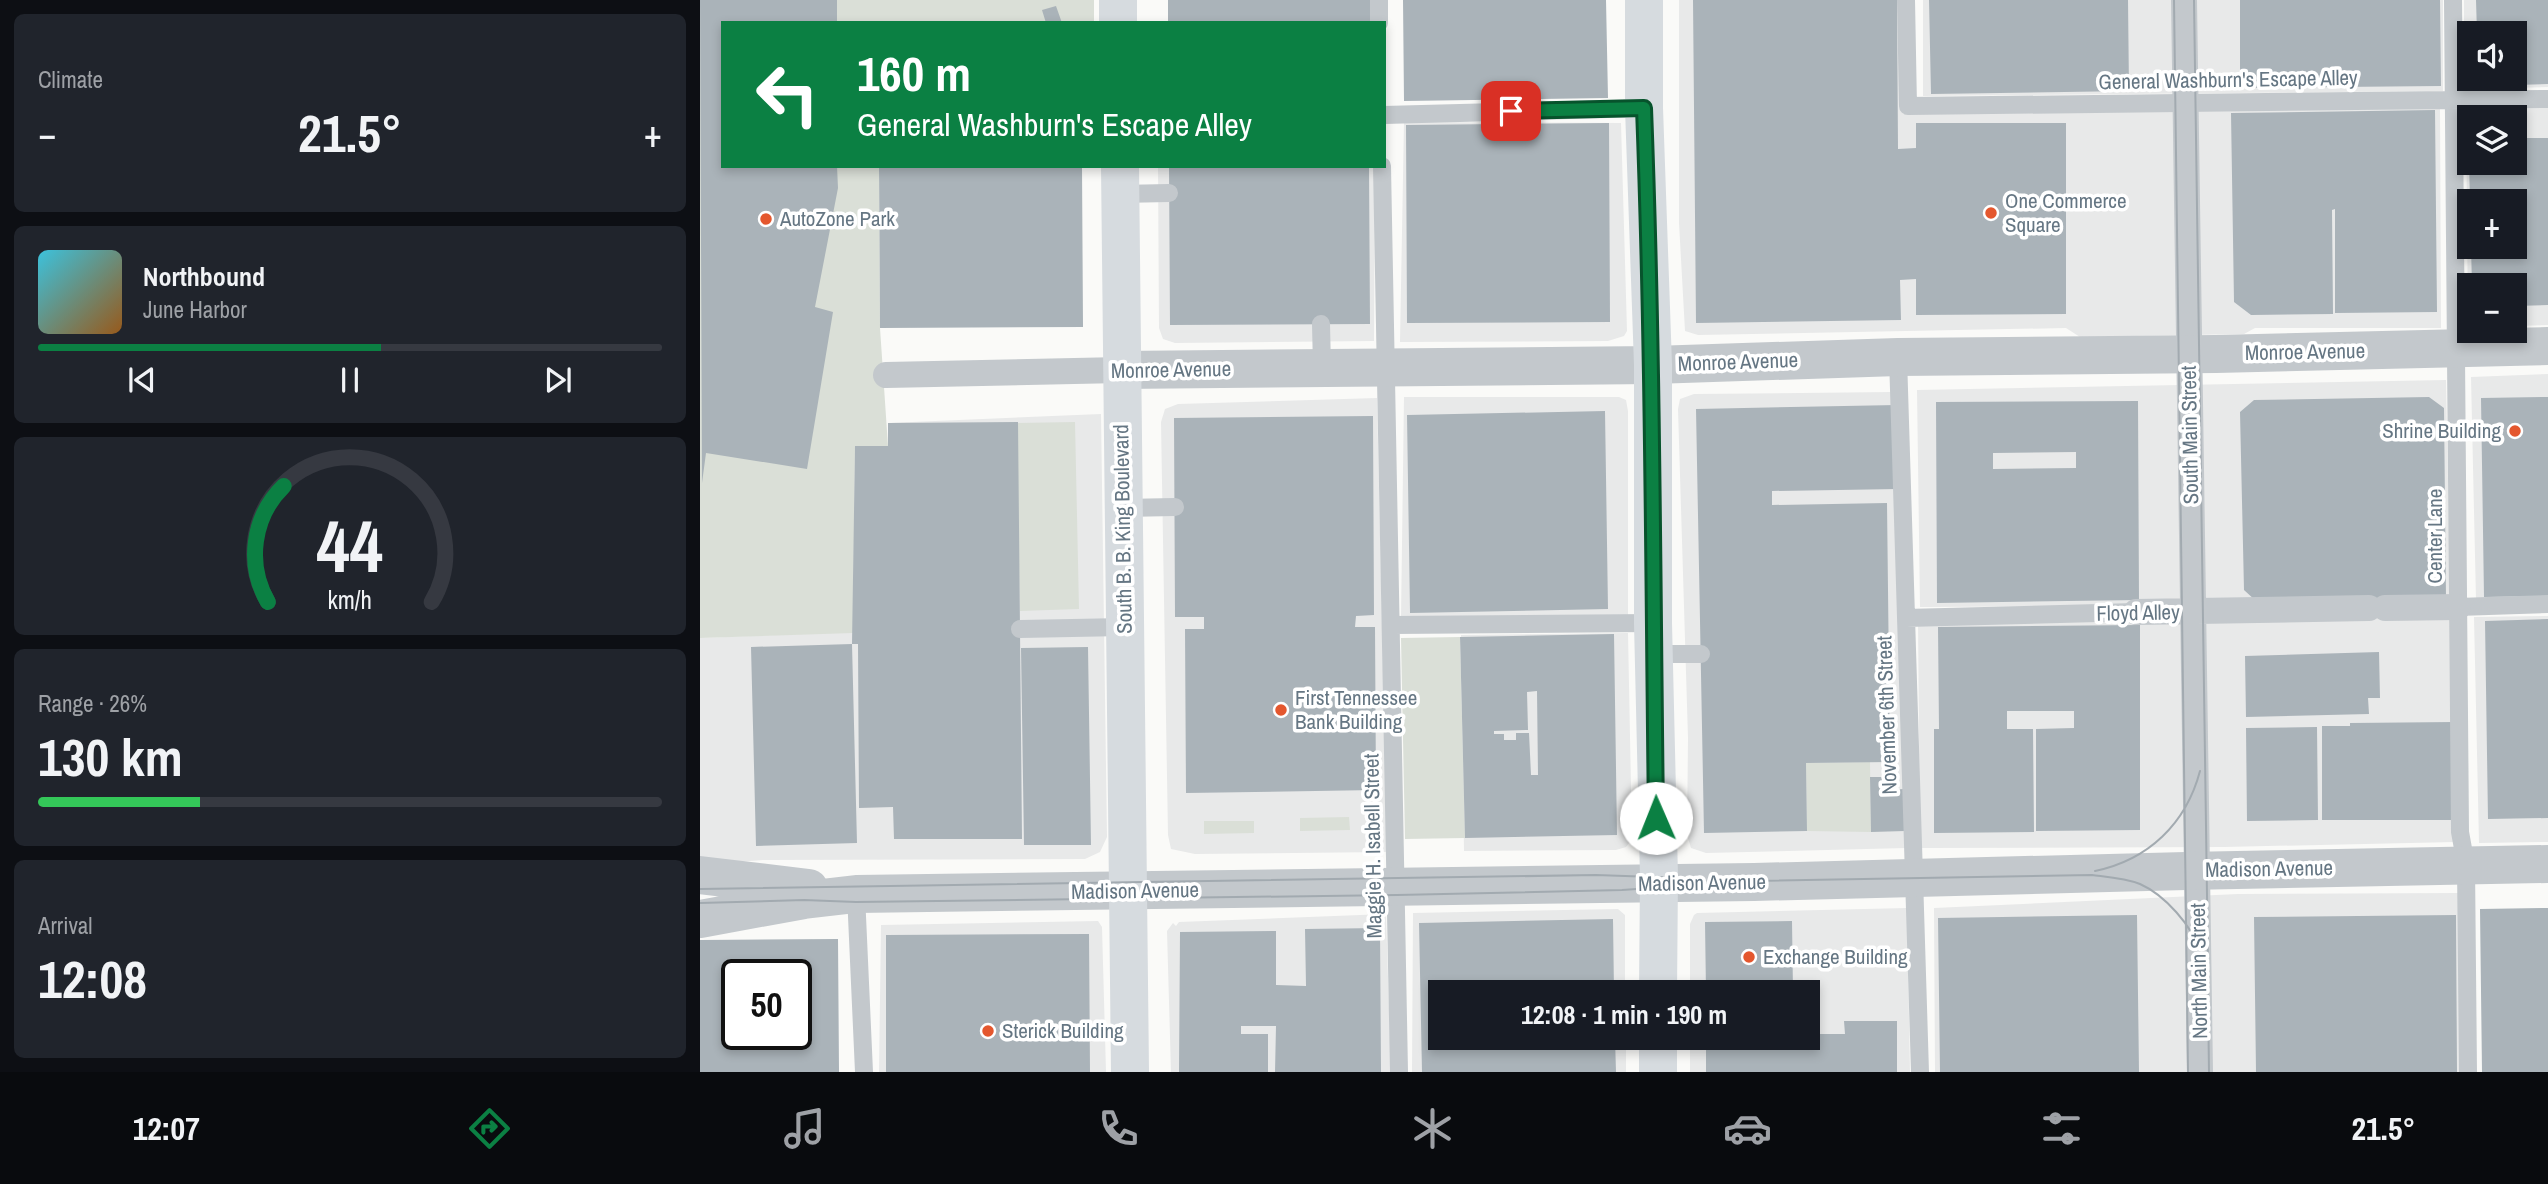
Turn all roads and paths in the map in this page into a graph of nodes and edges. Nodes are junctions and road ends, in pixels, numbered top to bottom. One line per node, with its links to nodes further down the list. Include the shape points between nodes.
1 (1118, 0): 7 (main road)
2 (1379, 0): 8 (lane)
3 (1644, 0): 12 (main road)
4 (1906, 0): 11 (lane, General Washburn's Escape Alley, via 1908,106)
5 (2184, 0): 11 (street, South Main Street)
6 (2454, 0): 10 (lane, Center Lane)
7 (1118, 21)
8 (1380, 21)
9 (2548, 99): 10 (lane, General Washburn's Escape Alley)
10 (2454, 100): 11 (lane, General Washburn's Escape Alley); 19 (lane, Center Lane)
11 (2185, 103): 20 (street, South Main Street)
12 (1644, 108): 13 (lane); 22 (main road)
13 (1386, 115)
14 (1382, 168): 23 (lane, Maggie H. Isabell Street)
15 (1120, 180): 16 (lane); 25 (main road, South B. B. King Boulevard)
16 (1169, 193)
17 (1321, 324): 24 (lane)
18 (2548, 346): 19 (street, Monroe Avenue)
19 (2456, 349): 20 (street, Monroe Avenue); 30 (lane, Center Lane)
20 (2189, 354): 21 (street, Monroe Avenue); 32 (street, South Main Street)
21 (1898, 357): 22 (street, Monroe Avenue); 33 (lane, November 6th Street)
22 (1653, 365): 23 (street, Monroe Avenue); 37 (main road)
23 (1387, 367): 24 (street, Monroe Avenue); 34 (lane, Maggie H. Isabell Street)
24 (1322, 368): 25 (street, Monroe Avenue)
25 (1121, 370): 26 (street, Monroe Avenue); 27 (main road, South B. B. King Boulevard)
26 (886, 375)
27 (1122, 508): 28 (lane); 35 (main road, South B. B. King Boulevard)
28 (1175, 508)
29 (2548, 604): 30 (lane, Floyd Alley)
30 (2458, 607): 32 (street, Floyd Alley); 40 (lane, Center Lane, via 2460,832)
31 (2136, 612): 32 (street, Floyd Alley); 33 (lane, Floyd Alley)
32 (2192, 612): 41 (street, South Main Street)
33 (1906, 618): 43 (lane, November 6th Street)
34 (1392, 625): 37 (lane); 45 (lane, Maggie H. Isabell Street)
35 (1124, 627): 36 (lane); 46 (main road, South B. B. King Boulevard)
36 (1020, 629)
37 (1653, 639): 38 (lane); 44 (main road)
38 (1701, 654)
39 (2548, 864): 40 (street, Madison Avenue)
40 (2466, 866): 41 (street, Madison Avenue); 57 (lane, Center Lane)
41 (2196, 871): 43 (street, Madison Avenue); 56 (street, North Main Street)
42 (700, 875): 47 (street, Madison Avenue)
43 (1914, 878): 44 (street, Madison Avenue); 55 (lane, November 6th Street)
44 (1658, 883): 45 (street, Madison Avenue); 49 (main road)
45 (1396, 887): 46 (street, Madison Avenue); 53 (lane, Maggie H. Isabell Street)
46 (1127, 891): 47 (street, Madison Avenue); 52 (main road, South B. B. King Boulevard)
47 (856, 894): 48 (street, Madison Avenue); 51 (lane)
48 (700, 919)
49 (1658, 980)
50 (1658, 1050): 54 (main road)
51 (864, 1072)
52 (1129, 1072)
53 (1399, 1072)
54 (1658, 1072)
55 (1920, 1072)
56 (2200, 1072)
57 (2468, 1072)

